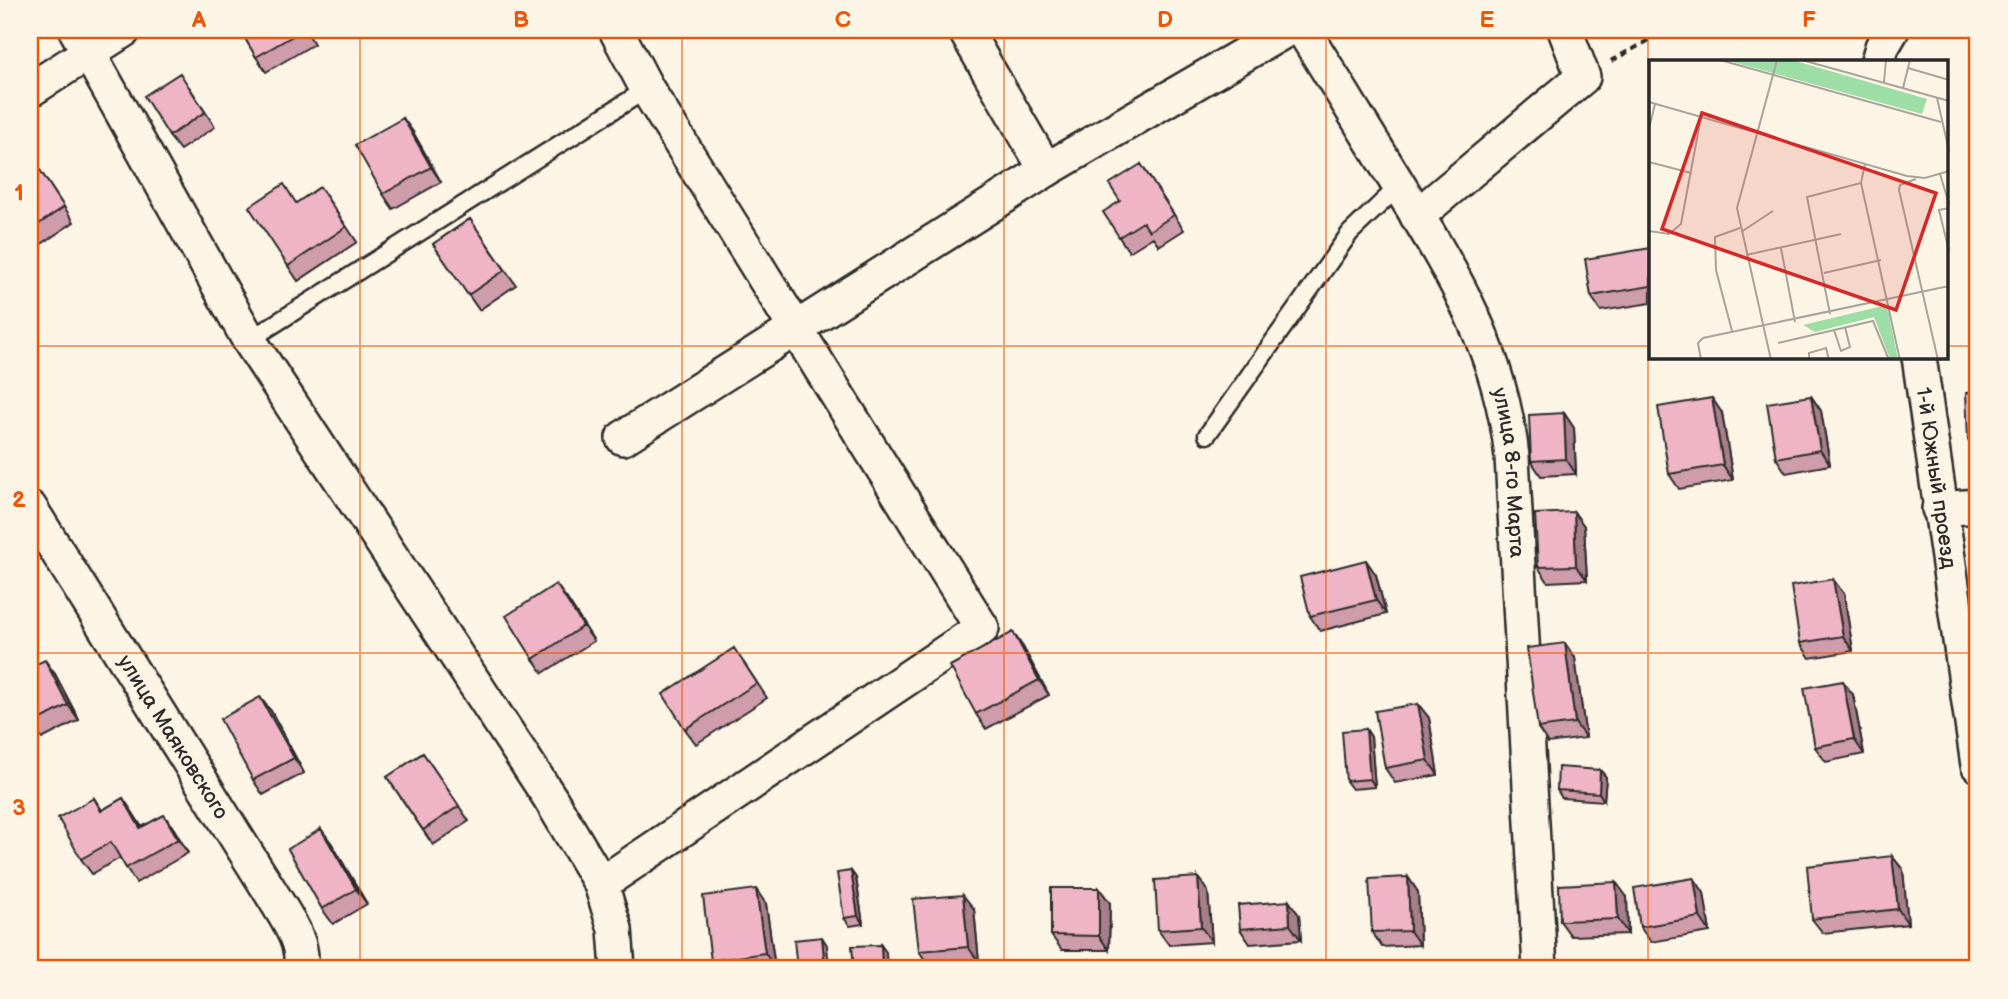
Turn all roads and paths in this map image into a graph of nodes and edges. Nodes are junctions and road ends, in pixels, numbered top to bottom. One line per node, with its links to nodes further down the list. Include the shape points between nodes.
1 (124, 30): 9 (street)
2 (616, 30): 12 (street)
3 (965, 30): 14 (street)
4 (1286, 30): 14 (street)
5 (1303, 30): 15 (street, улица 8-го Марта)
6 (1565, 30): 11 (street)
7 (1676, 30): 11 (path, via 1658,35)
8 (1892, 30): 10 (street)
9 (82, 41): 13 (street); 18 (street)
10 (1878, 60)
11 (1583, 77): 16 (street)
12 (646, 89): 17 (street); 18 (lane)
13 (30, 90)
14 (1046, 170): 17 (street)
15 (1399, 186): 16 (street, улица 8-го Марта); 20 (lane, via 1350,233)
16 (1418, 216): 29 (street, улица 8-го Марта, via 1480,331 1500,386 1509,432)
17 (796, 328): 21 (street); 26 (street, via 982,628)
18 (249, 340): 26 (street, via 550,798)
19 (1919, 359): 24 (street, 1-й Южный проезд)
20 (1208, 435)
21 (623, 438)
22 (1978, 506): 24 (street)
23 (30, 508): 27 (street, улица Маяковского, via 275,899 298,942)
24 (1940, 509): 25 (street, 1-й Южный проезд)
25 (1978, 765)
26 (601, 884): 28 (street, via 615,929)
27 (300, 969)
28 (618, 969)
29 (1540, 969)

